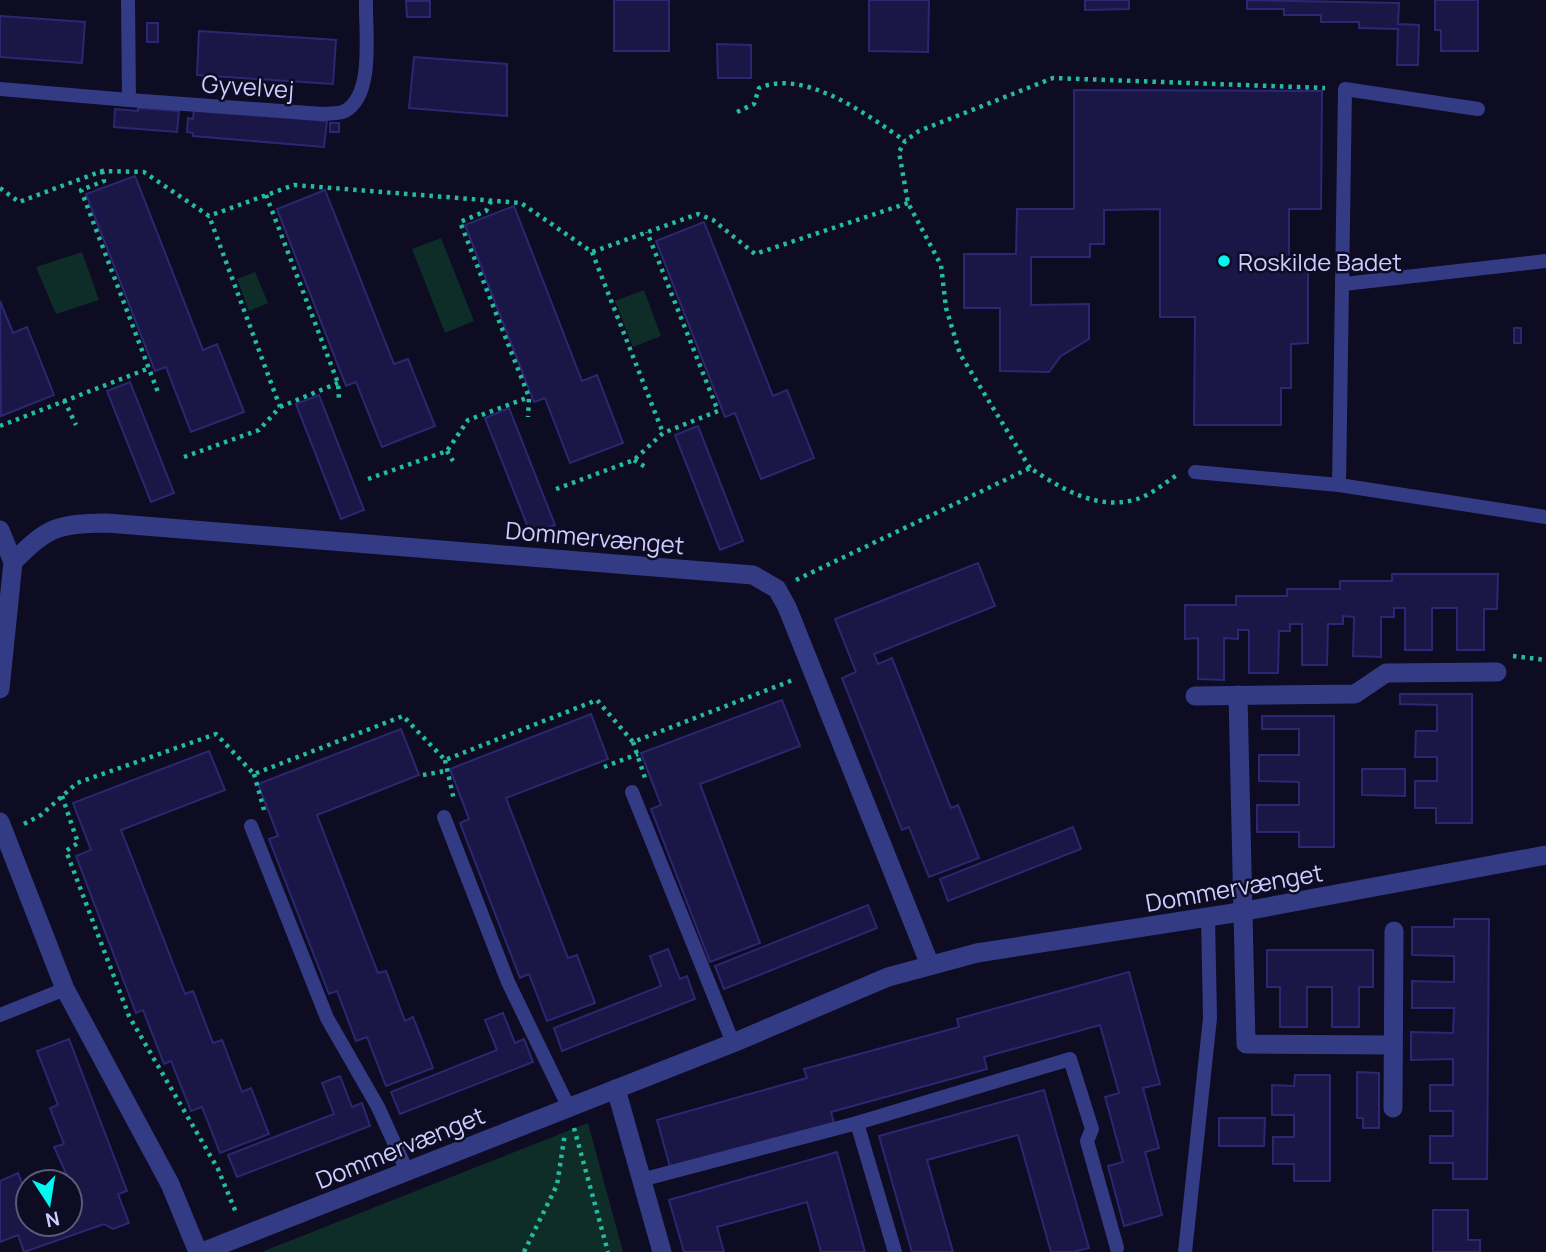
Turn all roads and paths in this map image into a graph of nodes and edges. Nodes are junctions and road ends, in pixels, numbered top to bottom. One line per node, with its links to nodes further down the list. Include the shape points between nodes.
1 (128, 0): 5 (lane)
2 (366, 0): 5 (lane, Gyvelvej, via 365,83 357,101 344,112)
3 (0, 89): 5 (lane)
4 (1345, 89): 6 (lane); 8 (path, via 1053,78 919,131); 18 (lane)
5 (129, 100)
6 (1478, 109)
7 (737, 112): 8 (path, via 754,104 759,88 768,84 814,89 854,106)
8 (905, 141): 13 (path, via 899,152)
9 (102, 172): 10 (path, via 19,202); 14 (path, via 144,172); 19 (path, via 104,181 81,190)
10 (0, 188)
11 (266, 195): 12 (path, via 294,185); 14 (path); 20 (path)
12 (491, 201): 16 (path, via 521,203); 22 (path, via 486,211 460,222)
13 (908, 203): 15 (path, via 755,254 713,220 698,214); 35 (path, via 941,265 946,308 960,354)
14 (209, 216): 25 (path)
15 (647, 232): 16 (path); 29 (path, via 718,411)
16 (592, 252): 29 (path)
17 (1546, 261): 18 (lane)
18 (1344, 284): 38 (lane)
19 (147, 369): 21 (path); 23 (path)
20 (338, 383): 24 (path); 25 (path)
21 (159, 395)
22 (529, 397): 26 (path); 30 (path, via 468,420)
23 (64, 400): 27 (path); 28 (path)
24 (339, 400)
25 (280, 407): 31 (path, via 260,430)
26 (528, 417)
27 (76, 425)
28 (0, 426)
29 (663, 433): 32 (path)
30 (447, 451): 33 (path); 37 (path)
31 (184, 457)
32 (634, 460): 34 (path); 39 (path)
33 (453, 461)
34 (648, 468)
35 (1030, 468): 36 (path, via 1064,490 1107,502 1133,500 1180,473); 43 (path)
36 (1195, 472): 38 (lane)
37 (368, 480)
38 (1339, 485): 40 (lane)
39 (556, 489)
40 (1546, 517)
41 (0, 530): 42 (street)
42 (13, 562): 43 (street, Dommervænget, via 36,538 58,527 107,523 753,575); 47 (street)
43 (777, 589): 46 (street)
44 (1546, 660): 45 (path, via 1515,655)
45 (1497, 671): 49 (street, via 1386,673 1355,694)
46 (813, 672): 50 (path); 67 (street)
47 (0, 689)
48 (1195, 695): 49 (street)
49 (1238, 695): 64 (street)
50 (633, 743): 51 (path); 52 (path, via 597,700)
51 (638, 754): 53 (path); 54 (path)
52 (445, 760): 55 (path); 56 (path, via 403,716)
53 (604, 767)
54 (642, 767)
55 (445, 771): 57 (path); 60 (path, via 456,804)
56 (254, 774): 59 (path, via 216,734 77,783); 61 (path, via 266,814)
57 (423, 775)
58 (632, 792): 70 (lane)
59 (62, 796): 62 (path, via 41,815); 78 (path, via 78,843 66,851 129,1016 218,1169)
60 (444, 817): 73 (lane, via 508,982)
61 (251, 826): 76 (lane, via 327,1018 378,1107)
62 (2, 829): 68 (street, Dommervænget)
63 (1546, 855): 64 (street, Dommervænget)
64 (1240, 912): 65 (street, Dommervænget); 71 (street, via 1246,1044)
65 (1208, 917): 67 (street, Dommervænget, via 986,951); 85 (lane, via 1210,1018)
66 (1394, 931): 71 (street)
67 (930, 965): 70 (street, Dommervænget, via 853,990)
68 (65, 989): 69 (lane); 80 (street, Dommervænget, via 170,1184)
69 (0, 1015)
70 (733, 1043): 72 (street, Dommervænget)
71 (1394, 1045): 74 (street)
72 (616, 1089): 73 (street, Dommervænget); 77 (street)
73 (569, 1108): 76 (street, Dommervænget); 81 (path, via 557,1185); 82 (path)
74 (1393, 1108)
75 (857, 1123): 77 (lane); 79 (lane, via 1070,1059 1092,1129 1087,1140); 84 (lane)
76 (407, 1171): 78 (street, Dommervænget)
77 (641, 1180): 83 (street)
78 (245, 1235): 80 (street, Dommervænget)
79 (1117, 1248)
80 (200, 1252)
81 (524, 1252)
82 (608, 1252)
83 (662, 1252)
84 (895, 1252)
85 (1185, 1252)

